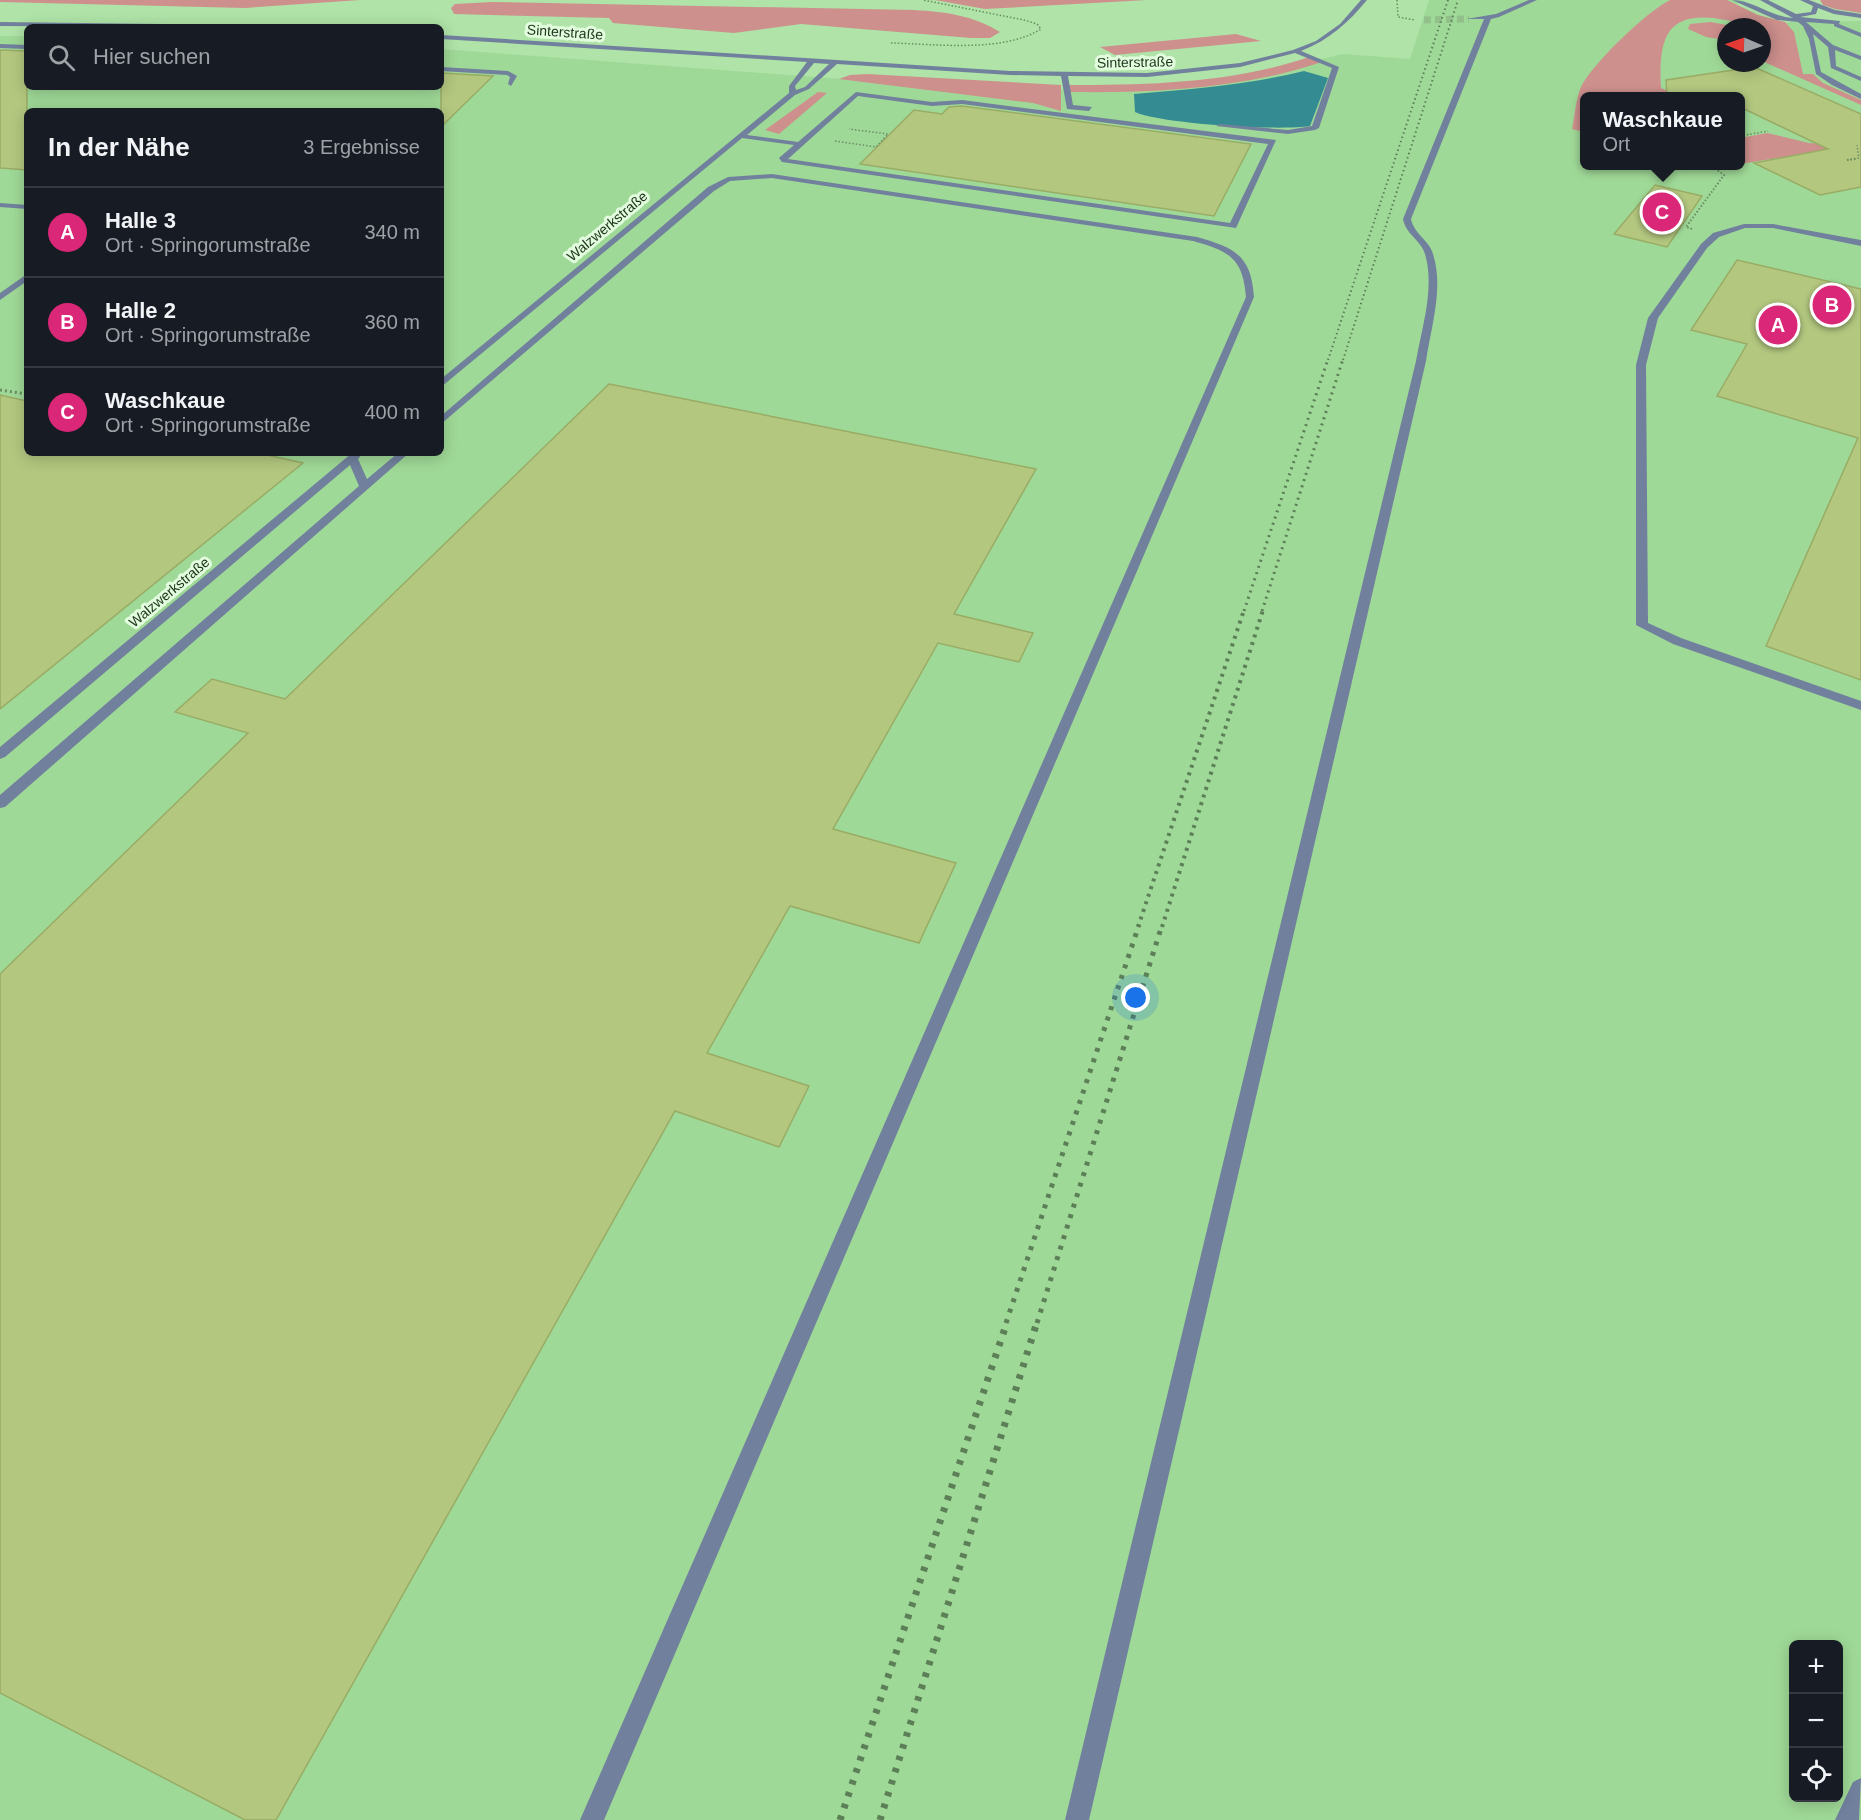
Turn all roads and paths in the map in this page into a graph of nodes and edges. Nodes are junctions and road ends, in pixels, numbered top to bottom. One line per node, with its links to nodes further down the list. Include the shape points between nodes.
1 (923, 0): 23 (path, via 1024,20 1041,29 1027,38 994,43)
2 (1364, 0): 27 (street, Sinterstraße, via 1342,25)
3 (1397, 0): 16 (path, via 1398,17)
4 (1534, 0): 13 (street, via 1512,12)
5 (1735, 0): 9 (street)
6 (1763, 0): 11 (street)
7 (1803, 0): 8 (street)
8 (1813, 2): 10 (street); 11 (street, via 1814,13)
9 (1747, 6): 11 (street); 17 (street)
10 (1851, 15): 12 (street); 18 (street)
11 (1795, 16): 17 (street)
12 (1861, 16)
13 (1488, 18): 14 (street); 66 (street, via 1407,219 1412,233 1427,248 1433,271 1421,361)
14 (1469, 19)
15 (0, 20): 20 (street)
16 (1415, 20)
17 (1803, 23): 18 (street); 24 (street); 36 (street, via 1812,39 1818,73)
18 (1837, 23): 21 (street); 28 (street, via 1841,39)
19 (0, 24): 20 (street)
20 (155, 24)
21 (1861, 35)
22 (444, 37): 29 (street, Sinterstraße)
23 (885, 43)
24 (1831, 45): 28 (street); 33 (street, via 1833,67)
25 (0, 46): 26 (street)
26 (24, 48)
27 (1296, 51): 32 (street, Sinterstraße, via 1196,72); 32 (street, via 1336,67 1315,128 1304,131 1144,118 1071,106)
28 (1861, 56)
29 (811, 62): 30 (street, Sinterstraße); 35 (street, Walzwerkstraße, via 792,86)
30 (834, 63): 32 (street, Sinterstraße); 35 (street, Walzwerkstraße, via 807,88)
31 (444, 69): 34 (street, via 508,73 514,76)
32 (1064, 75)
33 (1861, 79)
34 (511, 84)
35 (793, 94): 40 (street, Walzwerkstraße)
36 (1861, 97)
37 (822, 125): 41 (street); 41 (path, via 888,134 876,147); 42 (street, via 856,94 932,104 962,102 1273,142 1233,226 783,160)
38 (1768, 131): 39 (path)
39 (1745, 135)
40 (740, 136): 42 (street); 53 (street, Walzwerkstraße)
41 (808, 137): 42 (street)
42 (800, 144)
43 (1857, 145): 44 (path)
44 (1859, 151): 45 (path, via 1859,158)
45 (1846, 160)
46 (1718, 170): 47 (path, via 1724,175)
47 (1710, 195)
48 (0, 205): 49 (street)
49 (24, 207)
50 (1861, 243): 61 (street, via 1773,226 1744,226 1716,235 1653,318 1641,365 1640,424 1642,625)
51 (24, 279): 52 (street)
52 (0, 297)
53 (444, 382)
54 (0, 390): 55 (path)
55 (24, 394)
56 (444, 418): 65 (street, via 711,189 728,179 772,176 1194,239 1222,247 1240,258 1250,276 1250,297)
57 (354, 456): 62 (street, Walzwerkstraße)
58 (355, 456): 60 (street)
59 (401, 456): 60 (street)
60 (365, 487): 63 (street)
61 (1861, 706)
62 (0, 754)
63 (0, 803)
64 (1861, 1790): 67 (street)
65 (592, 1820)
66 (1077, 1820)
67 (1847, 1820)

